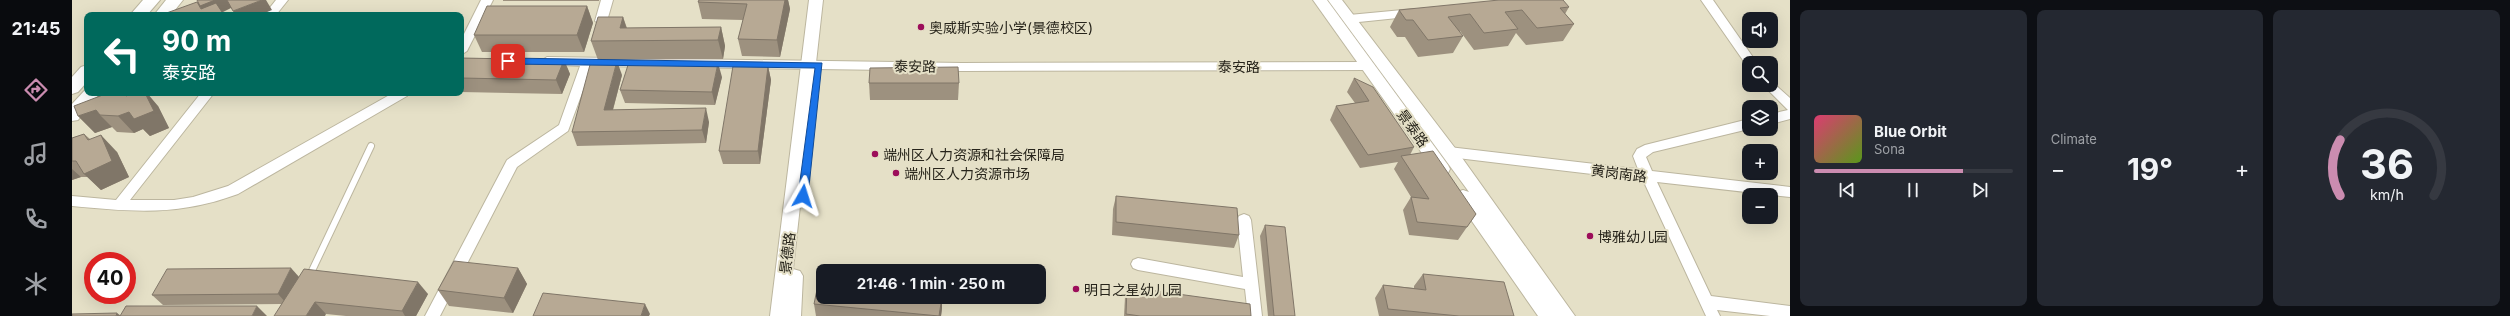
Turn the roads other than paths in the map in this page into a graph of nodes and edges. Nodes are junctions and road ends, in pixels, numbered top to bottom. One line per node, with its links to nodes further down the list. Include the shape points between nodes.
1 (152, 0): 12 (main road)
2 (176, 0): 13 (main road)
3 (282, 0): 14 (street)
4 (486, 0): 20 (street)
5 (607, 0): 17 (street)
6 (816, 0): 23 (street, 景德路)
7 (824, 0): 23 (street, 景德路)
8 (1320, 0): 24 (street, 景泰路)
9 (1335, 0): 16 (street)
10 (1697, 0): 18 (street)
11 (1707, 0): 18 (street)
12 (141, 12)
13 (165, 12)
14 (272, 12)
15 (1426, 12): 16 (street)
16 (1349, 19): 25 (street)
17 (601, 21)
18 (1721, 21): 19 (street)
19 (1746, 56)
20 (464, 57)
21 (532, 61): 22 (street, 泰安路)
22 (587, 62): 23 (street, 泰安路); 49 (street, via 564,128 512,164)
23 (815, 64): 24 (street, 泰安路); 50 (street, 景德路); 51 (street, 景德路, via 794,269)
24 (1369, 66): 25 (street); 53 (street, 景泰路)
25 (1384, 66): 38 (street)
26 (84, 74): 27 (main road)
27 (72, 88)
28 (1777, 92): 32 (street)
29 (89, 96): 34 (main road)
30 (206, 96): 42 (street)
31 (399, 96): 42 (street, via 211,200 167,207)
32 (1790, 106)
33 (1790, 114): 35 (street)
34 (72, 115)
35 (1778, 117)
36 (1742, 126): 39 (street, via 1642,152 1639,156)
37 (371, 146): 46 (lane)
38 (1449, 152): 39 (street, 黄岗南路); 54 (street)
39 (1648, 176): 40 (street, 黄岗南路); 47 (street)
40 (1790, 192)
41 (72, 201): 42 (street)
42 (118, 205)
43 (1244, 220): 45 (street)
44 (1138, 264): 45 (street)
45 (1251, 284): 52 (street)
46 (305, 286)
47 (1707, 302): 48 (street); 55 (street)
48 (1790, 312)
49 (432, 316)
50 (779, 316)
51 (792, 316)
52 (1255, 316)
53 (1548, 316)
54 (1566, 316)
55 (1714, 316)

